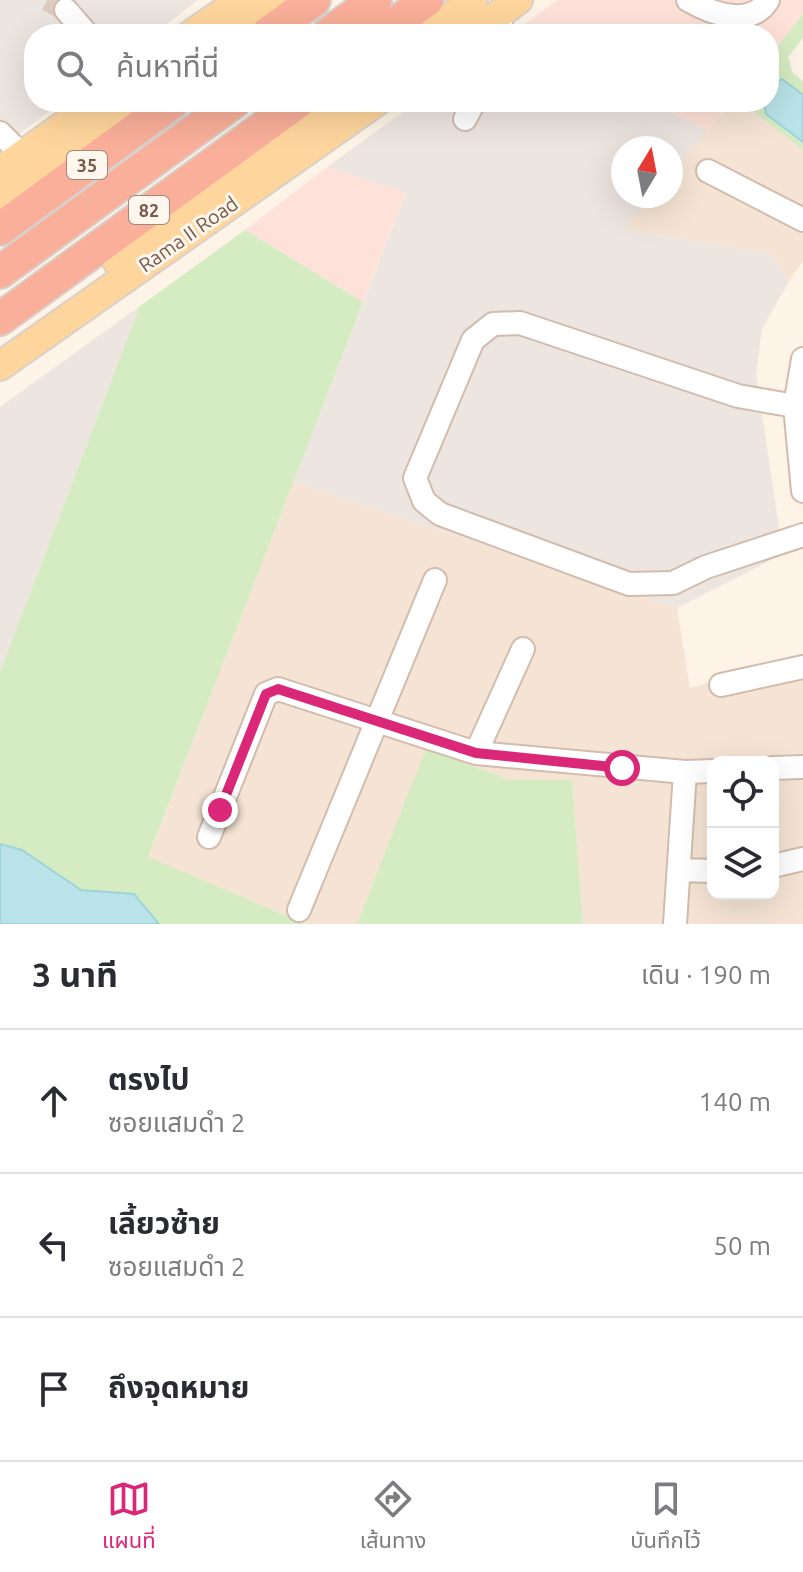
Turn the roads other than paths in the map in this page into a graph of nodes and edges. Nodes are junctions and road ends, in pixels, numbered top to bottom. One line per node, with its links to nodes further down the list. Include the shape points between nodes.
1 (241, 0): 12 (main road)
2 (279, 0): 13 (main road)
3 (314, 0): 14 (highway)
4 (375, 0): 15 (highway)
5 (427, 0): 16 (highway)
6 (439, 0): 17 (highway)
7 (473, 0): 18 (main road)
8 (688, 0): 9 (street, via 746,17 762,10)
9 (768, 0)
10 (66, 10): 11 (street)
11 (78, 24)
12 (206, 24)
13 (246, 24)
14 (281, 24)
15 (342, 24)
16 (395, 24)
17 (406, 24)
18 (441, 24)
19 (83, 112): 28 (main road, 35)
20 (124, 112): 30 (main road)
21 (159, 112): 32 (highway, 35)
22 (220, 112): 33 (highway, 82)
23 (273, 112): 34 (highway)
24 (309, 112): 35 (highway, 82)
25 (311, 112): 36 (main road)
26 (362, 112): 38 (main road, Rama II Road)
27 (0, 133): 28 (street)
28 (11, 163)
29 (708, 171): 31 (street)
30 (0, 198)
31 (803, 220)
32 (0, 229)
33 (0, 272)
34 (0, 312)
35 (0, 319)
36 (0, 351)
37 (803, 359): 39 (street)
38 (0, 366)
39 (795, 406): 40 (street); 41 (street, via 738,396 520,323 493,324 473,340 415,478 424,501 440,514 629,584 673,583)
40 (803, 491)
41 (803, 535)
42 (435, 580): 46 (street)
43 (523, 649): 47 (street)
44 (803, 667): 45 (street)
45 (721, 685)
46 (378, 721): 47 (street); 52 (street, via 303,695 271,690); 57 (street)
47 (476, 753): 51 (street)
48 (803, 767): 49 (street)
49 (779, 768)
50 (707, 771): 51 (street)
51 (685, 772): 55 (street)
52 (209, 837)
53 (803, 859): 54 (street)
54 (779, 865)
55 (680, 870): 56 (street); 58 (street)
56 (707, 871)
57 (299, 910)
58 (675, 924)

